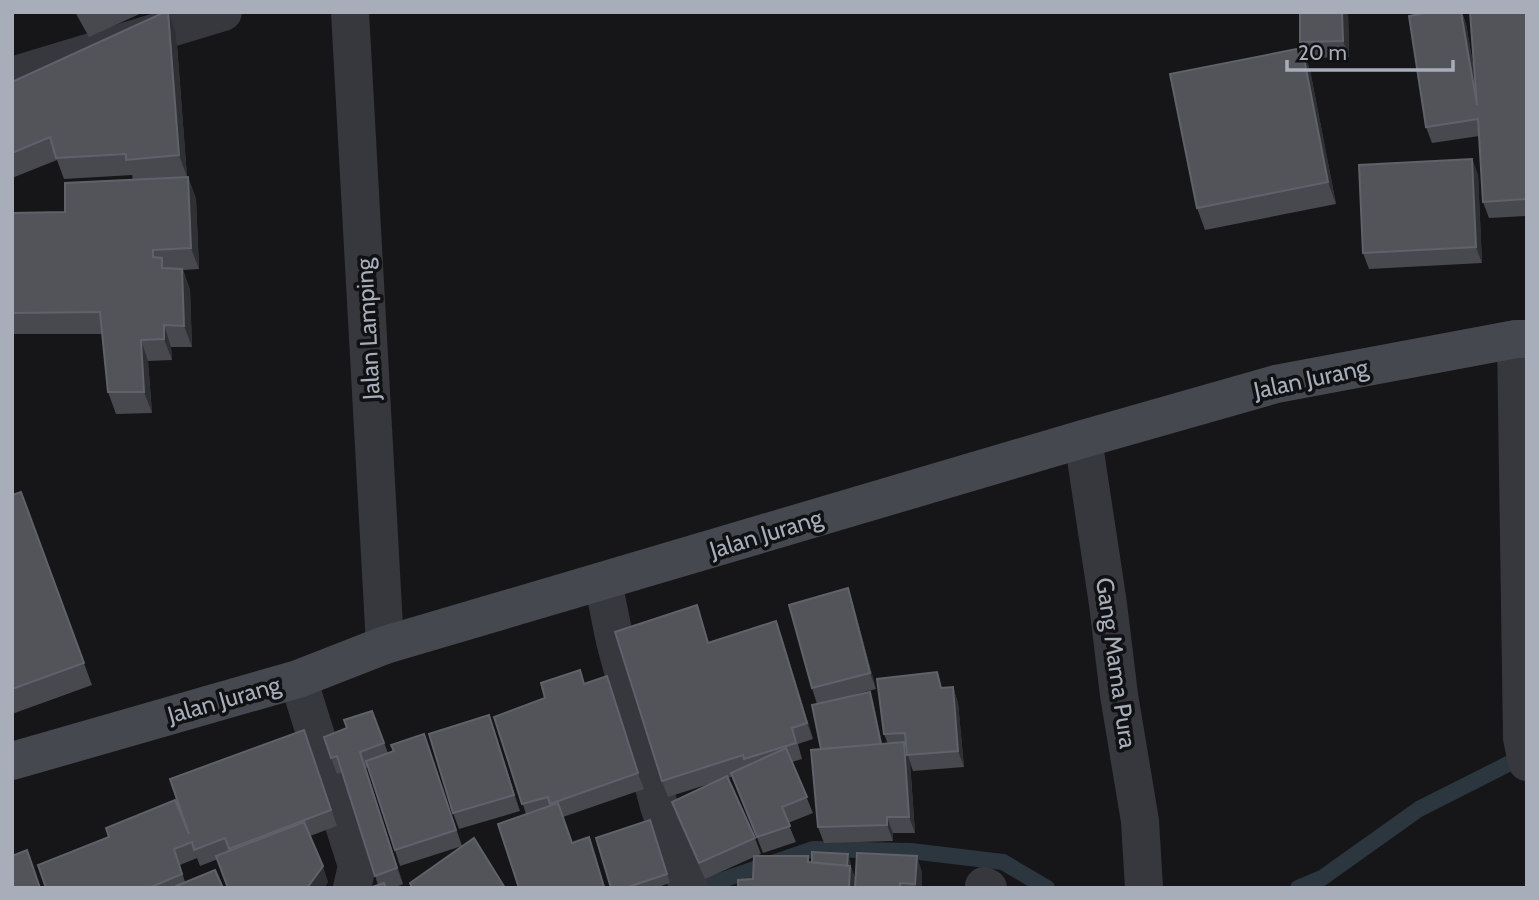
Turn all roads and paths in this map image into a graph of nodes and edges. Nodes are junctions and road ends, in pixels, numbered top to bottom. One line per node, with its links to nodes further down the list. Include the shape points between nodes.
1 (223, 12): 3 (street)
2 (350, 12): 7 (street, Jalan Lamping)
3 (12, 76)
4 (1521, 339): 5 (main road, Jalan Jurang, via 1276,384); 10 (street, via 1522,738)
5 (1083, 439): 6 (main road, Jalan Jurang); 13 (street, Gang Mama Pura, via 1140,821)
6 (603, 582): 7 (main road, Jalan Jurang); 12 (street, via 659,806)
7 (385, 645): 8 (main road, Jalan Jurang)
8 (298, 679): 9 (main road, Jalan Jurang); 11 (street, via 358,866)
9 (12, 761)
10 (1527, 762)
11 (352, 888)
12 (689, 888)
13 (1143, 888)

